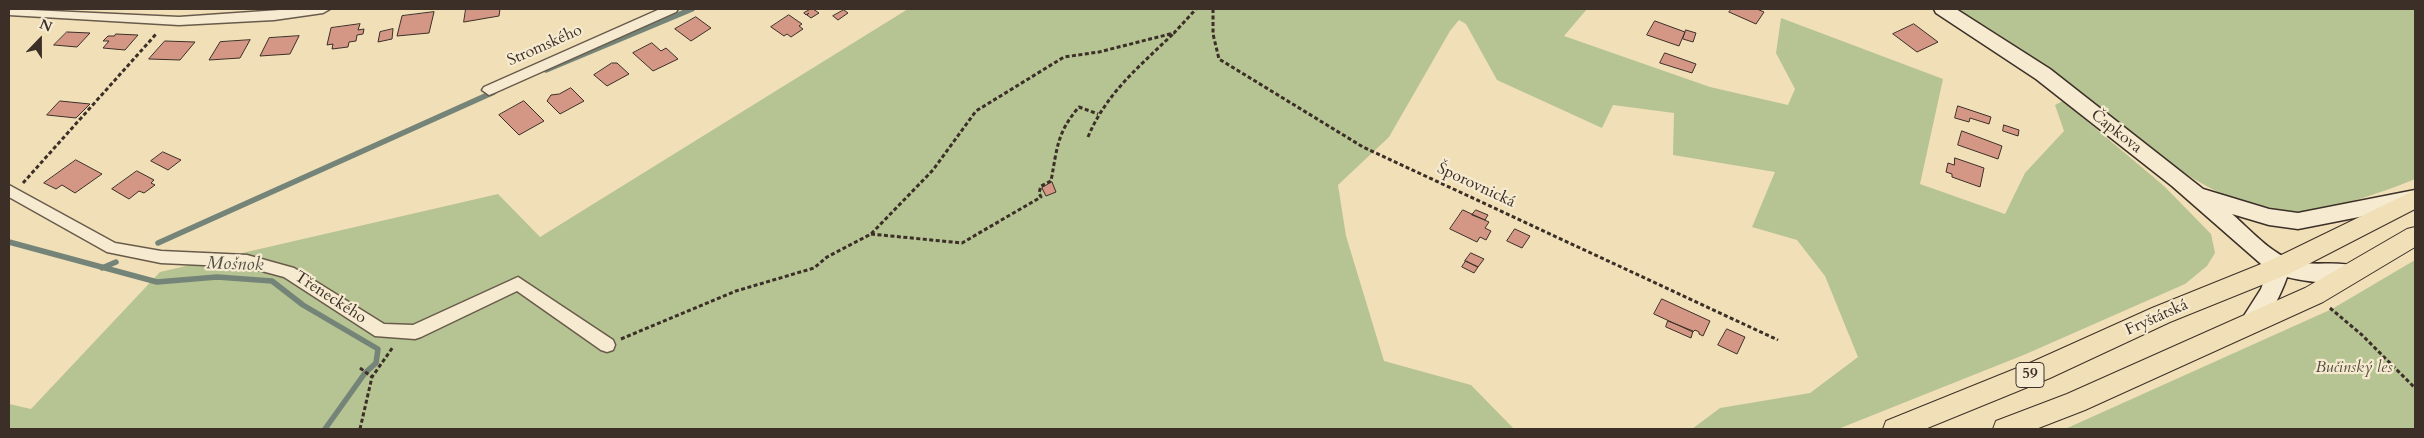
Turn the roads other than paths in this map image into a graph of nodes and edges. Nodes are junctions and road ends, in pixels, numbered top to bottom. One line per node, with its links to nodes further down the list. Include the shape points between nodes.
1 (189, 9): 6 (street)
2 (323, 9): 6 (street, via 274,16)
3 (671, 9): 7 (street, Stromského)
4 (1942, 9): 9 (street, Čapkova, via 2043,74)
5 (9, 11): 6 (street)
6 (174, 21)
7 (489, 90)
8 (12, 191): 15 (street, Třeneckého, via 112,248 161,256 247,261 289,272 381,330 415,332 518,283)
9 (2194, 194): 10 (street, via 2269,218 2298,221); 12 (street, Čapkova)
10 (2415, 199): 12 (main road, Fryštátská / 59)
11 (2415, 236): 13 (main road)
12 (2280, 266): 13 (street, Čapkova, via 2303,272); 14 (street, via 2271,292); 16 (main road, Fryštátská / 59)
13 (2351, 274): 14 (main road, via 2314,295)
14 (2251, 322): 17 (main road, via 2076,402)
15 (607, 345)
16 (1896, 429)
17 (2006, 429)

